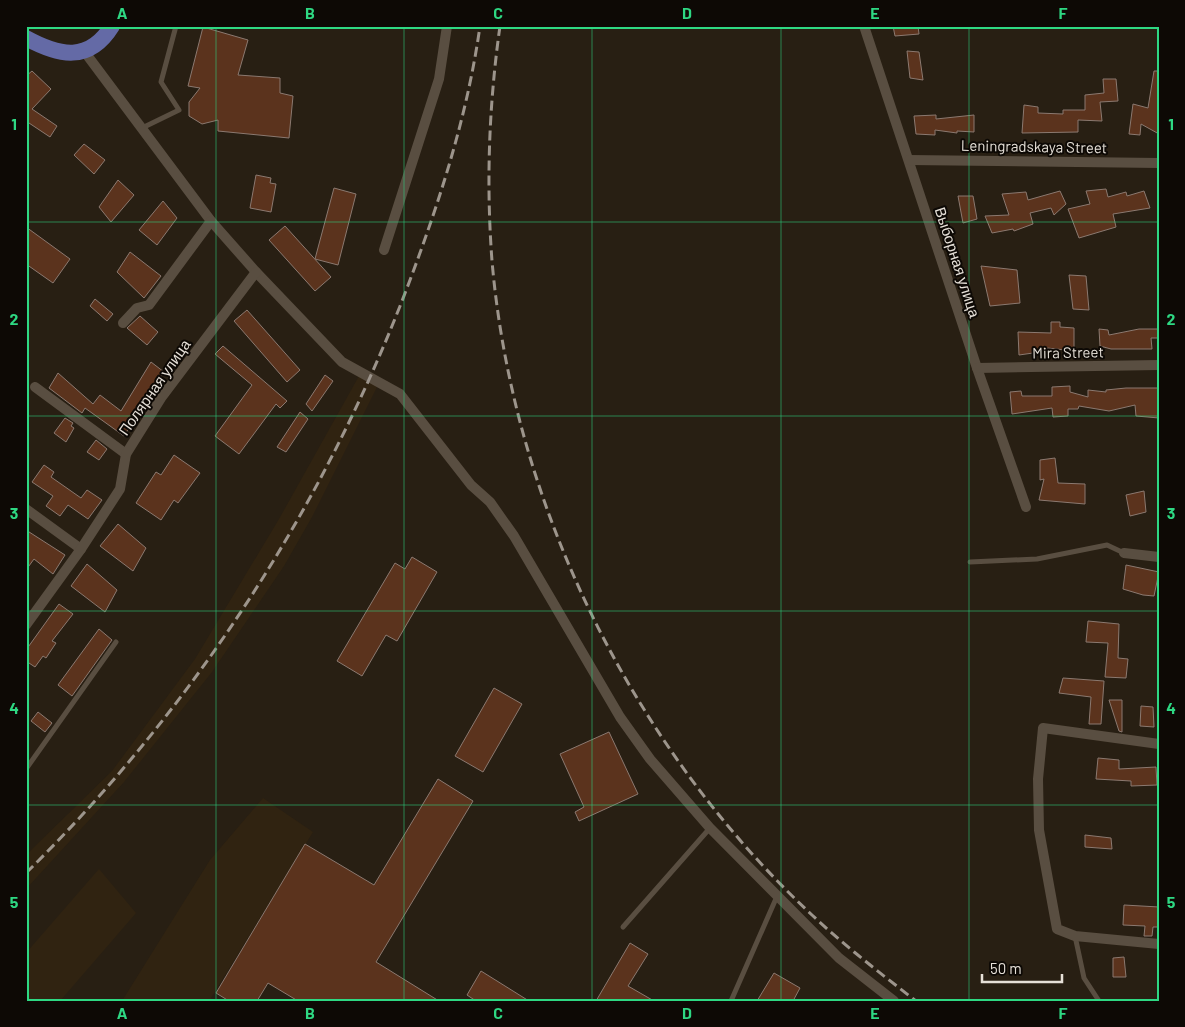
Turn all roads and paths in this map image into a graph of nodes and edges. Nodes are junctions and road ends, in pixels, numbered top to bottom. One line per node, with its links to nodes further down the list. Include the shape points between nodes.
1 (112, 26): 6 (main road, via 103,40)
2 (176, 26): 7 (lane, via 161,82 180,110)
3 (447, 26): 11 (street, via 439,79)
4 (864, 26): 8 (street, Выборная улица)
5 (26, 38): 6 (main road, via 48,50)
6 (84, 52): 7 (street)
7 (142, 128): 10 (street)
8 (909, 160): 9 (street, Leningradskaya Street); 15 (street, Выборная улица)
9 (1159, 163)
10 (211, 221): 12 (street); 13 (street, via 149,305 137,308)
11 (384, 250)
12 (256, 272): 17 (street, Полярная улица, via 161,398); 28 (street, via 342,362 400,394 471,485 490,502 514,536 620,717 650,759)
13 (123, 323)
14 (1159, 365): 15 (street, Mira Street)
15 (977, 368): 18 (street, Выборная улица)
16 (35, 387): 17 (street)
17 (126, 454): 20 (street, Полярная улица, via 120,489)
18 (1026, 507)
19 (26, 509): 20 (street)
20 (81, 549): 24 (street, Полярная улица)
21 (1124, 554): 22 (street); 23 (lane, via 1106,545 1037,559)
22 (1159, 558)
23 (970, 562)
24 (26, 625)
25 (116, 642): 27 (lane)
26 (1159, 744): 31 (street, via 1043,728 1038,779 1039,830 1056,929)
27 (26, 769)
28 (710, 828): 29 (street); 30 (lane)
29 (778, 894): 33 (lane); 34 (street, via 839,958)
30 (623, 927)
31 (1075, 936): 32 (street); 35 (lane, via 1084,978)
32 (1159, 944)
33 (731, 1001)
34 (894, 1001)
35 (1099, 1001)

